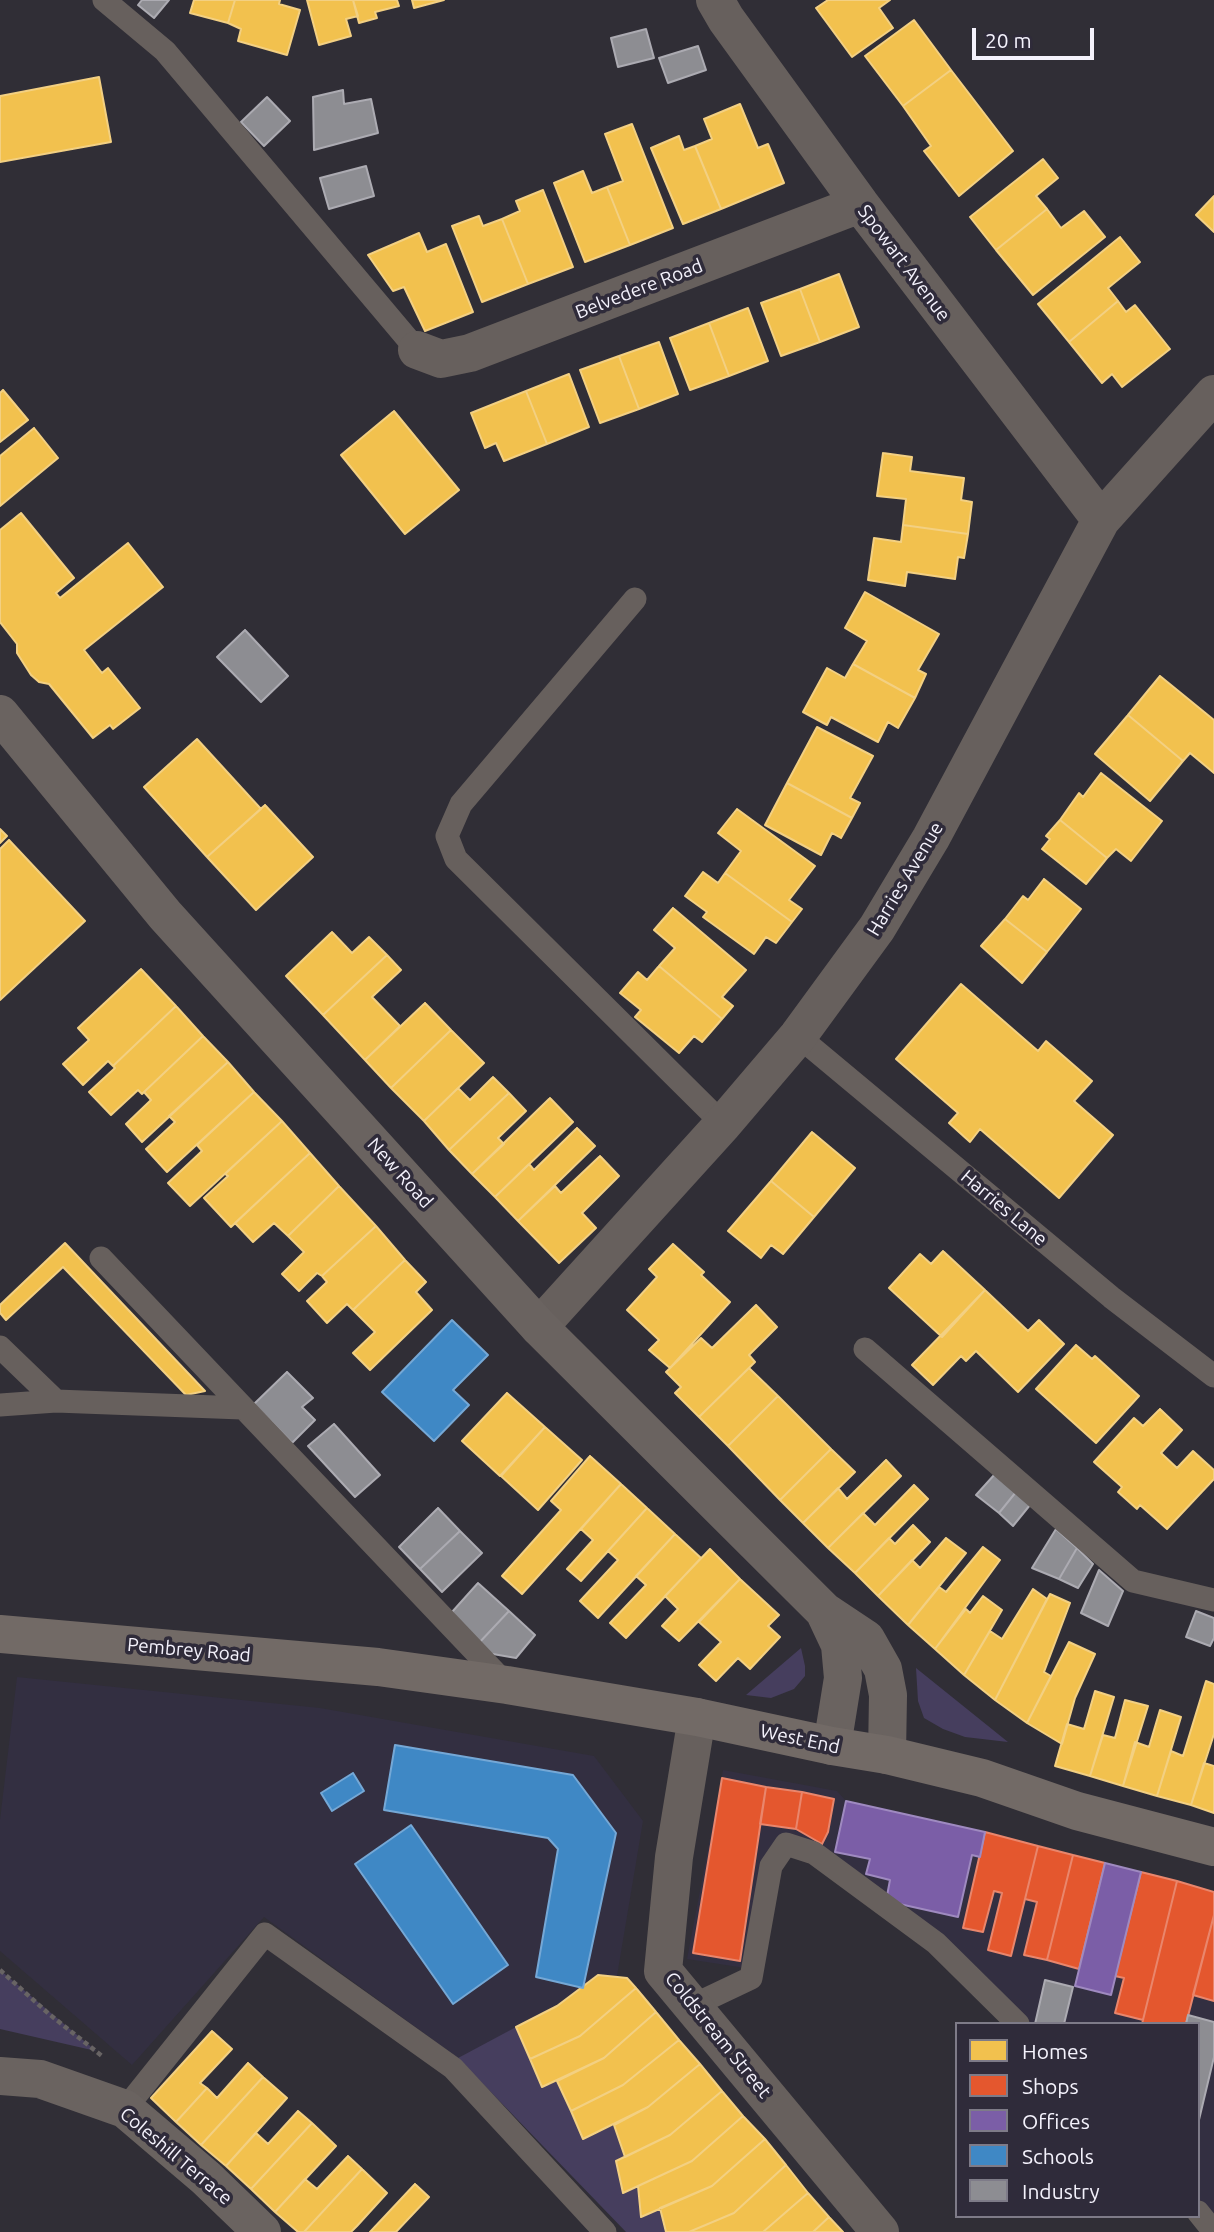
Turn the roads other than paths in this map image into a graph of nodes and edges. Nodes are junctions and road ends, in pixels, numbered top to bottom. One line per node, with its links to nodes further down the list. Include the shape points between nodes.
1 (104, 0): 4 (lane, via 165,51)
2 (715, 0): 3 (street, Spowart Avenue)
3 (860, 204): 4 (street, Belvedere Road, via 470,353 441,359); 6 (street, Spowart Avenue)
4 (416, 350)
5 (1214, 394): 6 (street, Harries Avenue)
6 (1101, 520): 9 (street, Harries Avenue, via 931,838 877,928)
7 (635, 599): 10 (lane, via 461,804 447,836 456,859)
8 (0, 714): 12 (main road, New Road, via 165,915)
9 (798, 1036): 10 (street, Harries Avenue); 15 (lane, Harries Lane, via 1111,1297)
10 (723, 1124): 12 (street, Harries Avenue)
11 (101, 1258): 18 (lane)
12 (539, 1327): 20 (main road, New Road)
13 (0, 1347): 16 (lane)
14 (865, 1349): 19 (lane, via 1133,1581)
15 (1214, 1376)
16 (56, 1401): 17 (lane); 18 (lane)
17 (0, 1405)
18 (242, 1408): 23 (lane)
19 (1214, 1600)
20 (824, 1611): 25 (main road, New Road, via 840,1645 843,1678); 26 (main road, New Road, via 866,1639 883,1670 888,1695)
21 (0, 1634): 22 (main road, Pembrey Road)
22 (378, 1667): 23 (main road, West End)
23 (507, 1685): 24 (main road, West End)
24 (697, 1717): 25 (main road, West End); 28 (street, Coldstream Street, via 674,1857 663,1971)
25 (832, 1746): 26 (main road, West End)
26 (887, 1755): 27 (main road, West End, via 982,1778 1077,1811)
27 (1214, 1847)
28 (692, 2006): 29 (lane, via 751,1978 771,1866 786,1844 814,1853 936,1943); 35 (street, Coldstream Street)
29 (1016, 2022)
30 (0, 2076): 31 (main road, Coleshill Terrace, via 40,2079)
31 (133, 2098): 33 (main road, Coleshill Terrace); 34 (lane, via 265,1934 453,2068)
32 (1200, 2214): 36 (lane)
33 (262, 2232)
34 (606, 2232)
35 (880, 2232)
36 (1214, 2232)

